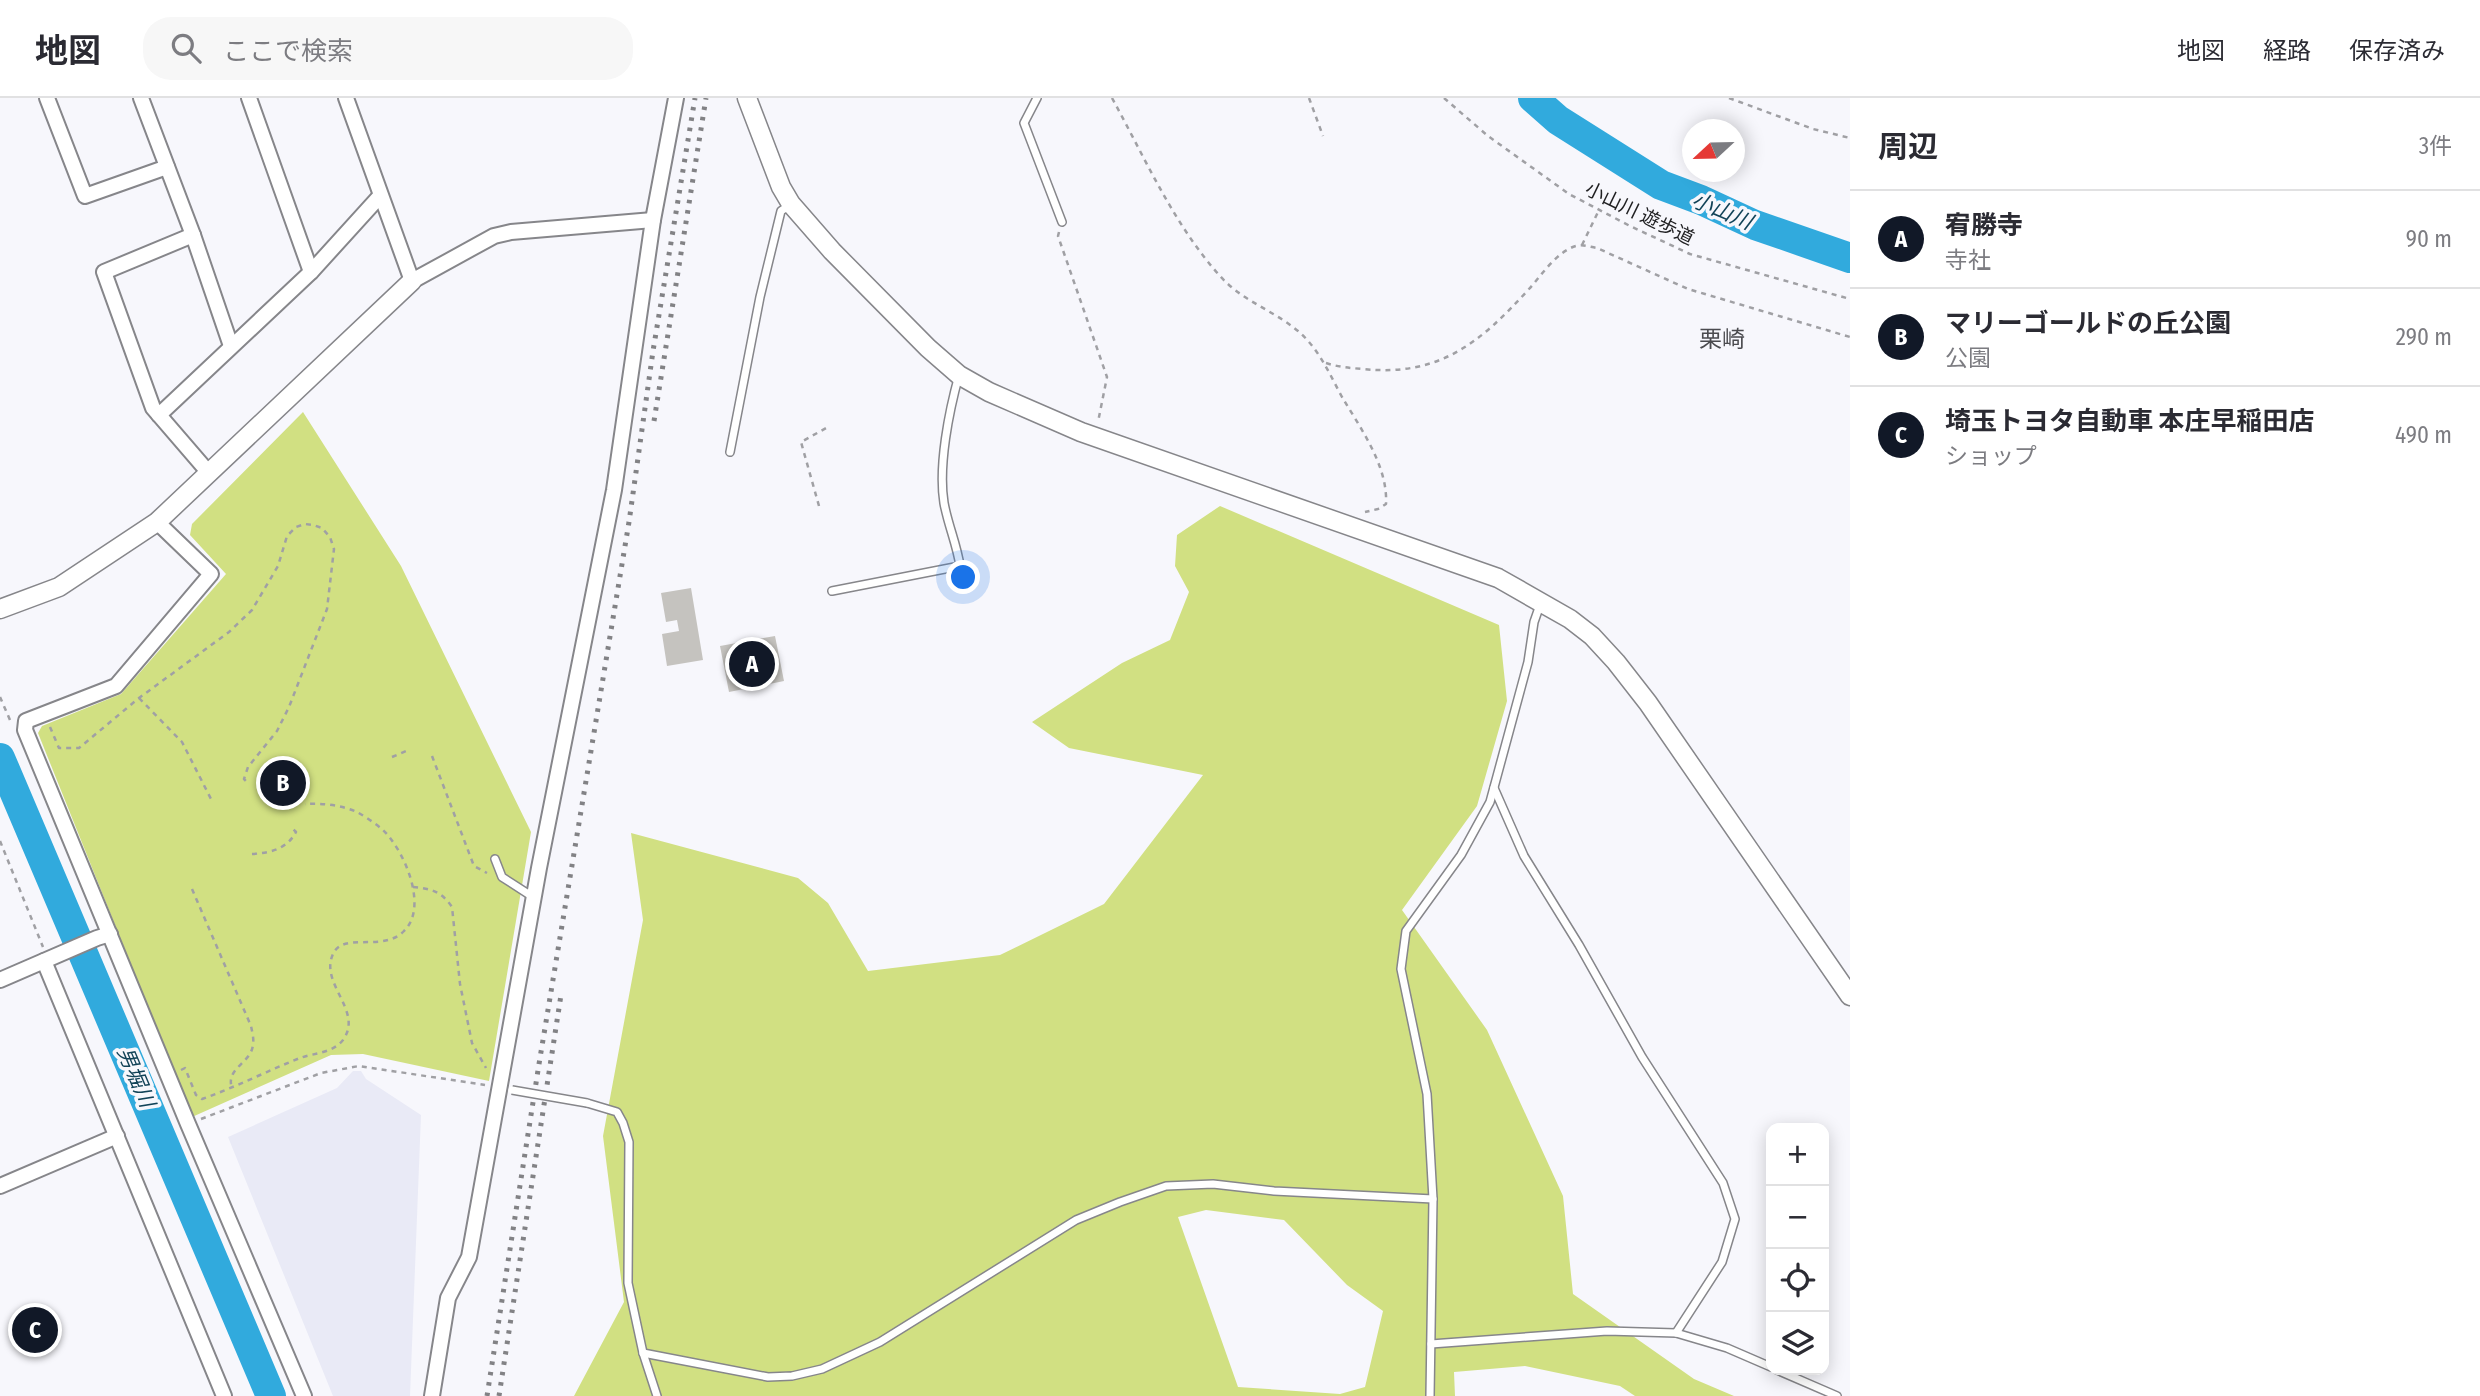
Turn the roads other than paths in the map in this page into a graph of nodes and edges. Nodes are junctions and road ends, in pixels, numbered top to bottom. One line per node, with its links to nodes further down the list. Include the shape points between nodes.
1 (47, 98): 8 (street, via 85,196)
2 (141, 98): 8 (street)
3 (248, 98): 14 (street)
4 (346, 98): 9 (street)
5 (676, 98): 11 (street)
6 (747, 98): 10 (street)
7 (1037, 98): 12 (lane, via 1024,123)
8 (167, 167): 13 (street)
9 (380, 196): 14 (street); 15 (street)
10 (791, 204): 17 (street, via 918,339); 19 (lane, via 781,211)
11 (653, 220): 15 (street, via 494,236); 27 (street, via 614,490)
12 (1062, 222)
13 (192, 235): 16 (street); 18 (street, via 104,272)
14 (311, 272): 16 (street)
15 (412, 281): 20 (street)
16 (231, 346): 18 (street)
17 (960, 374): 22 (lane, via 944,468 944,500 960,566); 23 (street, via 989,392 1096,437 1498,578)
18 (159, 415): 20 (street)
19 (730, 452)
20 (209, 473): 21 (street)
21 (157, 522): 24 (street, via 59,587); 28 (street, via 211,573 116,686 26,721 25,730)
22 (832, 591)
23 (1541, 602): 25 (lane); 31 (street, via 1592,636 1616,662)
24 (0, 609)
25 (1494, 788): 35 (lane, via 1461,855 1406,931 1401,969 1427,1094); 36 (lane, via 1524,856 1723,1184 1735,1219 1722,1262)
26 (495, 859): 27 (lane, via 502,877)
27 (534, 897): 32 (street)
28 (104, 936): 29 (street); 42 (street, via 169,1075)
29 (51, 959): 30 (street); 33 (street)
30 (0, 980)
31 (1850, 996)
32 (503, 1085): 38 (lane, bridge, via 617,1112 624,1123 629,1142 628,1283); 43 (street, via 469,1256 448,1298)
33 (117, 1136): 34 (street); 41 (street)
34 (0, 1186)
35 (1433, 1199): 37 (lane); 38 (lane, via 1213,1184 1166,1186 1076,1220 880,1342 822,1369 768,1377)
36 (1676, 1333): 37 (lane, via 1607,1331); 39 (lane)
37 (1432, 1344): 45 (lane)
38 (643, 1353): 44 (lane)
39 (1766, 1365)
40 (1789, 1375): 46 (lane)
41 (225, 1396)
42 (304, 1396)
43 (432, 1396)
44 (657, 1396)
45 (1430, 1396)
46 (1838, 1396)

